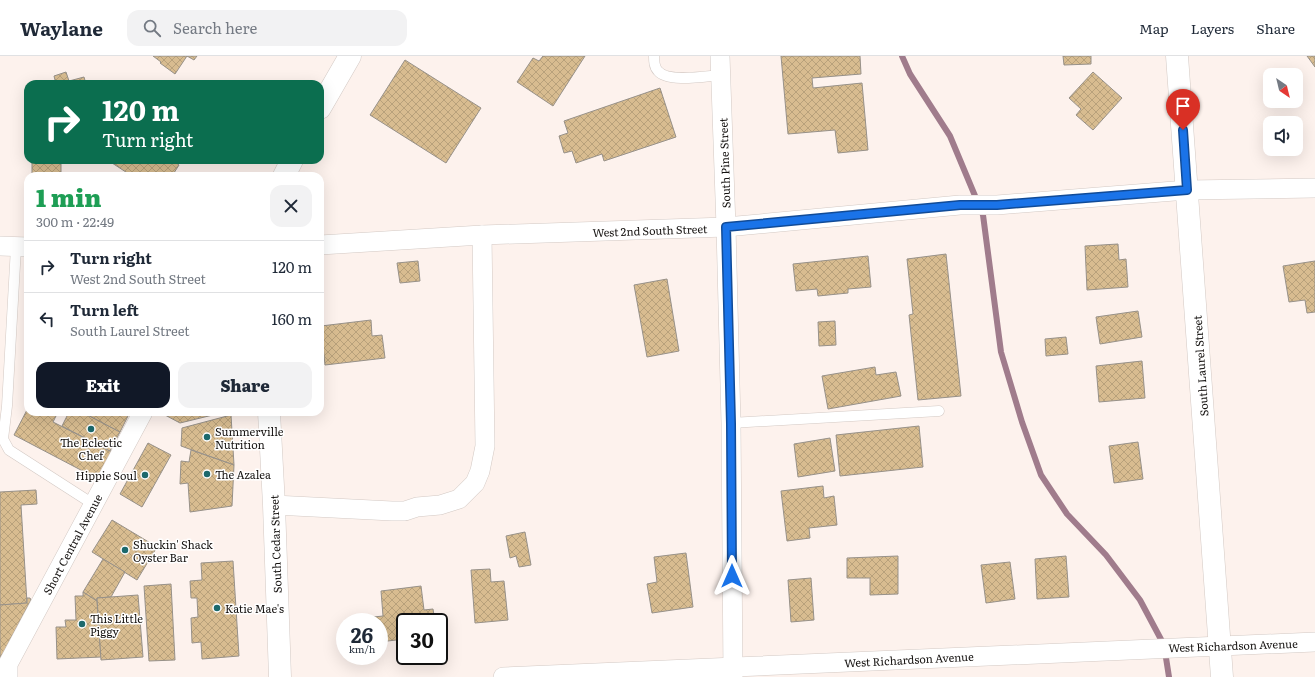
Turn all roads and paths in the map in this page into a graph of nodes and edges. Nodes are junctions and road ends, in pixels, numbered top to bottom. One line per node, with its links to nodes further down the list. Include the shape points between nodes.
1 (350, 56): 6 (street)
2 (654, 56): 5 (lane, via 654,65 658,72 664,75 679,78)
3 (720, 56): 5 (street, South Pine Street)
4 (1178, 56): 8 (street, South Laurel Street)
5 (720, 75): 9 (street, South Pine Street)
6 (324, 101)
7 (1315, 188): 8 (street, West 2nd South Street)
8 (1187, 190): 9 (street, West 2nd South Street, via 997,205 960,205); 20 (street, South Laurel Street)
9 (726, 227): 10 (street, West 2nd South Street); 16 (street, South Pine Street)
10 (482, 235): 11 (street, West 2nd South Street); 18 (street, via 485,446 475,483 459,498 440,505 405,511)
11 (324, 245)
12 (15, 247): 17 (lane, via 3,439 10,450)
13 (939, 412): 16 (lane)
14 (141, 416): 17 (street, Short Central Avenue)
15 (269, 416): 18 (street, South Cedar Street)
16 (731, 424): 21 (street, South Pine Street)
17 (95, 500): 22 (street, Short Central Avenue, via 8,664)
18 (274, 506): 23 (street, South Cedar Street)
19 (1315, 642): 20 (street, West Richardson Avenue)
20 (1220, 646): 21 (street, West Richardson Avenue); 25 (street, South Laurel Street)
21 (733, 672): 24 (street, West Richardson Avenue)
22 (8, 677)
23 (280, 677)
24 (503, 677)
25 (1222, 677)

